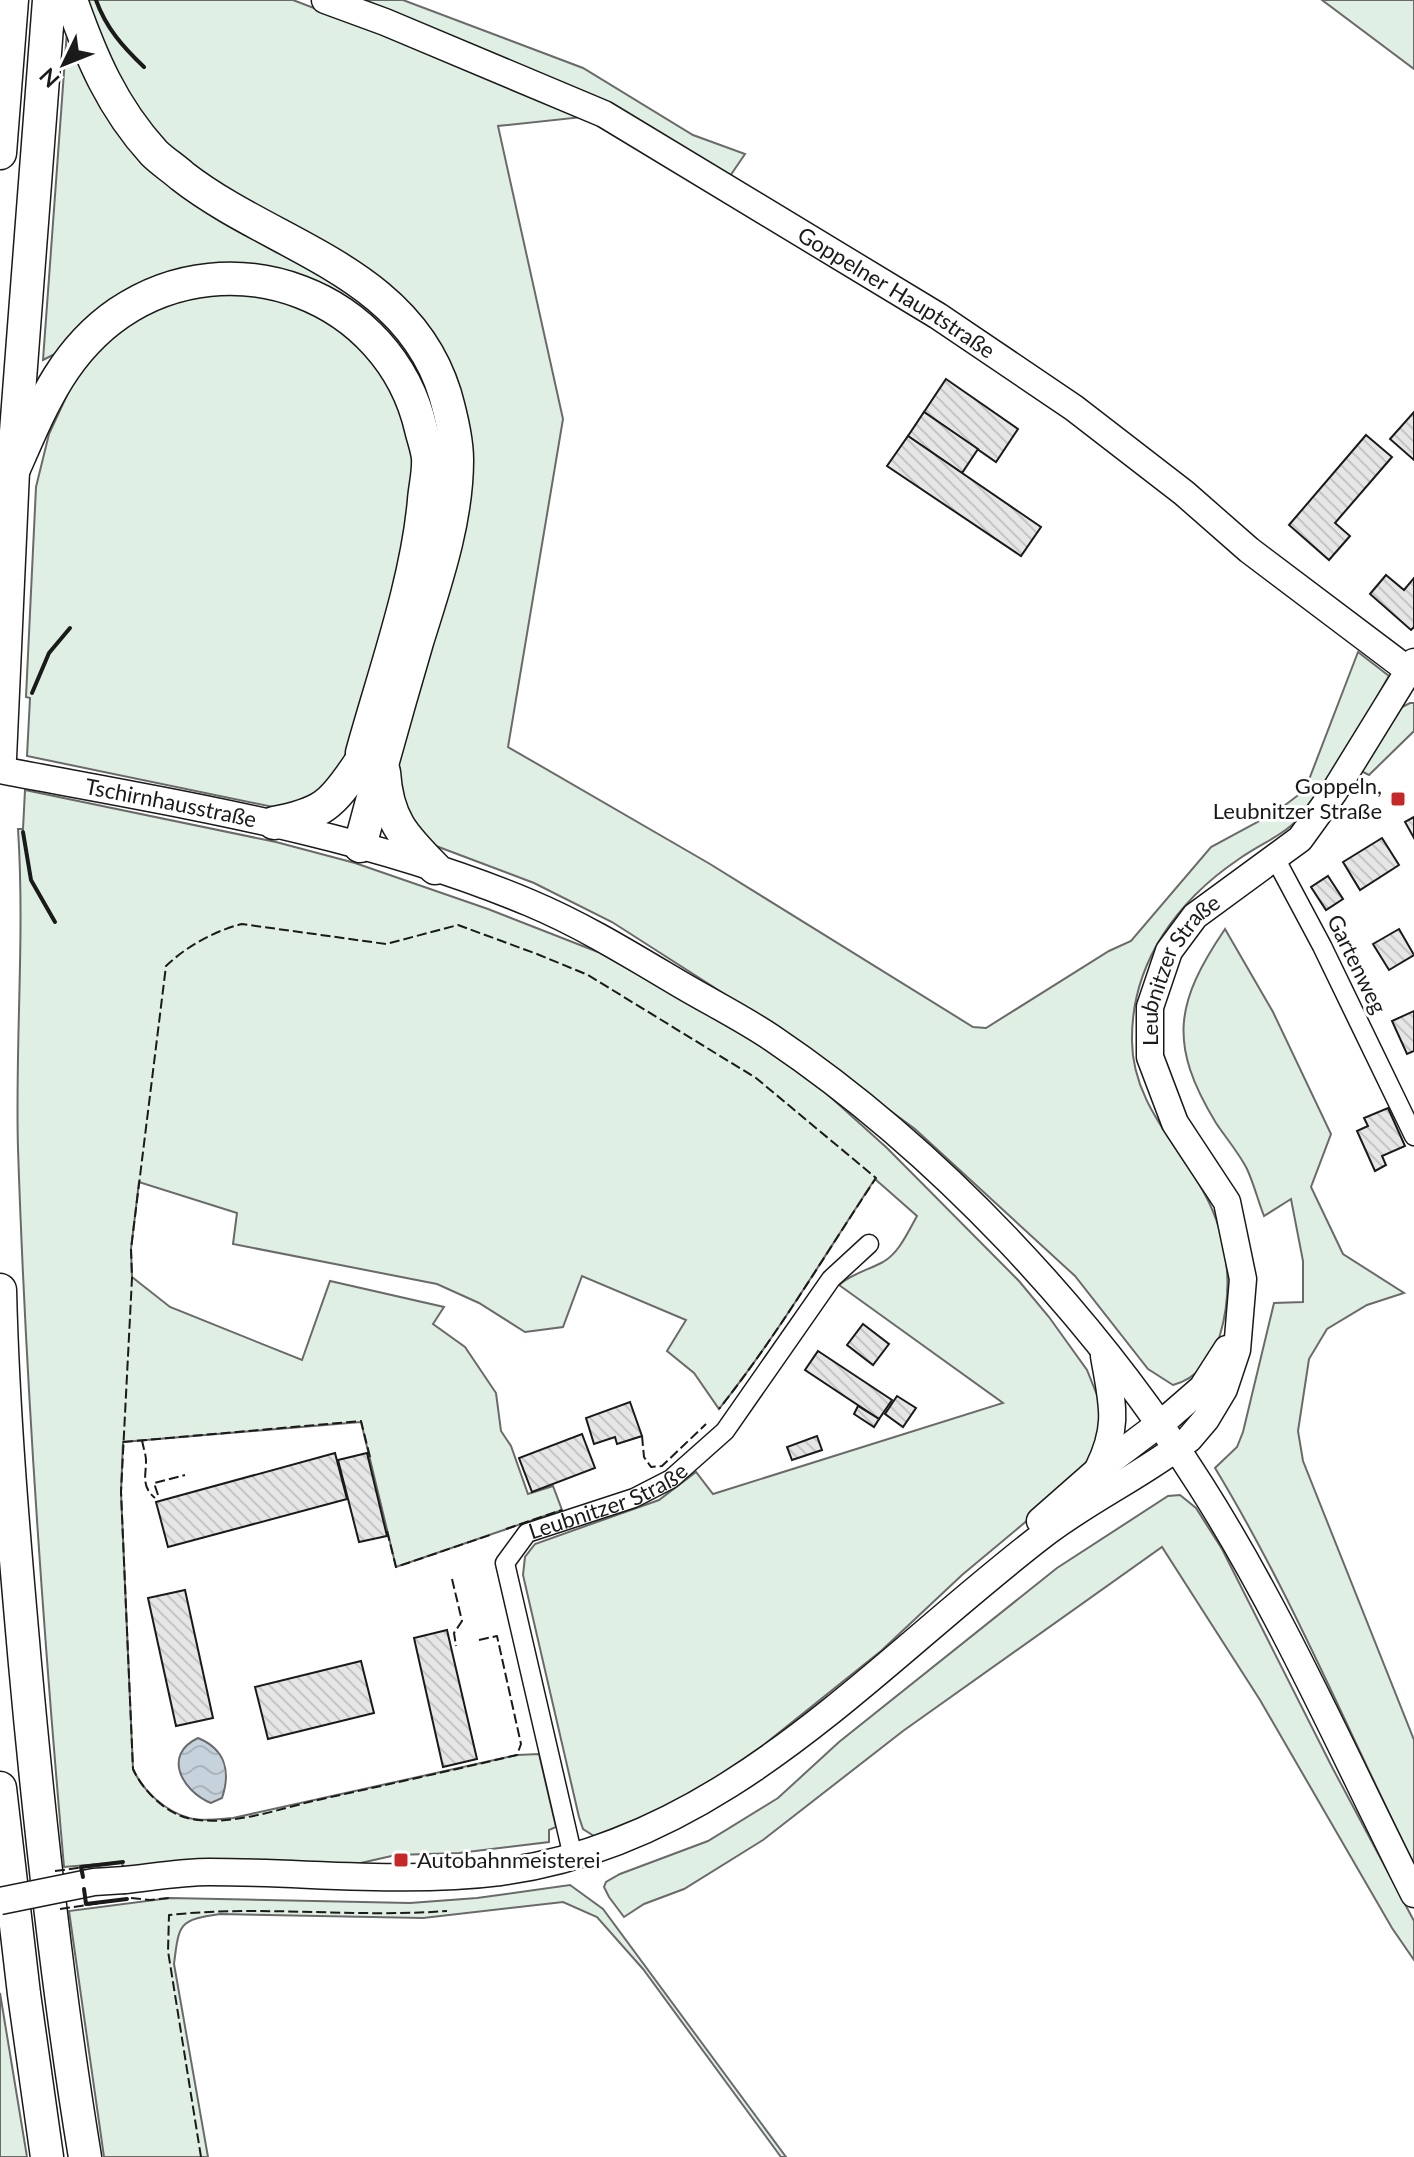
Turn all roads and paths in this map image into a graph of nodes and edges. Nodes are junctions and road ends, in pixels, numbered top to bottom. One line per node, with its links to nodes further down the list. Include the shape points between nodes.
1 (12, 0): 5 (highway)
2 (49, 0): 6 (highway)
3 (71, 0): 10 (highway, via 112,98 155,154 211,198 355,277 401,318 440,380 457,459 445,552)
4 (325, 0): 7 (street, Goppelner Hauptstraße, via 604,114 938,316 1074,408 1249,550)
5 (0, 153)
6 (13, 471): 8 (highway); 10 (highway, via 50,387 70,358 119,313 156,292 224,278 266,282 300,289 359,323 404,380 428,459 423,519)
7 (1412, 669): 14 (street, Leubnitzer Straße, via 1300,839)
8 (1, 695): 9 (highway)
9 (0, 758)
10 (371, 762): 12 (highway, via 338,796 306,817); 13 (highway); 15 (highway, via 404,837)
11 (0, 770): 12 (street, Tschirnhausstraße)
12 (274, 823): 13 (street, Tschirnhausstraße)
13 (350, 844): 15 (street, Tschirnhausstraße)
14 (1275, 858): 16 (street, Gartenweg); 19 (street, Leubnitzer Straße, via 1195,916 1169,951 1150,1007 1150,1057 1175,1123 1227,1202 1243,1279)
15 (435, 868): 20 (street, Tschirnhausstraße, via 601,936 769,1036 834,1082 984,1217)
16 (1414, 1136)
17 (869, 1244): 26 (street, Leubnitzer Straße, via 831,1279 725,1431 671,1479 634,1498 527,1533 505,1563)
18 (0, 1290): 30 (highway, via 12,1514 37,1800)
19 (1240, 1316): 21 (street, via 1202,1388); 22 (street, Leubnitzer Straße, via 1237,1350 1224,1389 1206,1419)
20 (1104, 1353): 21 (street, Tschirnhausstraße); 23 (street, via 1114,1415 1109,1447)
21 (1159, 1423): 22 (street, Tschirnhausstraße); 23 (street)
22 (1176, 1448): 24 (street, Leubnitzer Straße, via 1048,1532); 27 (street, Tschirnhausstraße, via 1252,1574)
23 (1098, 1470): 24 (street, via 934,1610)
24 (879, 1672): 26 (street, via 704,1802 635,1836)
25 (0, 1788): 29 (highway)
26 (573, 1857): 28 (street, bridge, via 501,1872 431,1877 206,1872 94,1882)
27 (1414, 1894)
28 (0, 1901)
29 (47, 2157)
30 (85, 2157)

